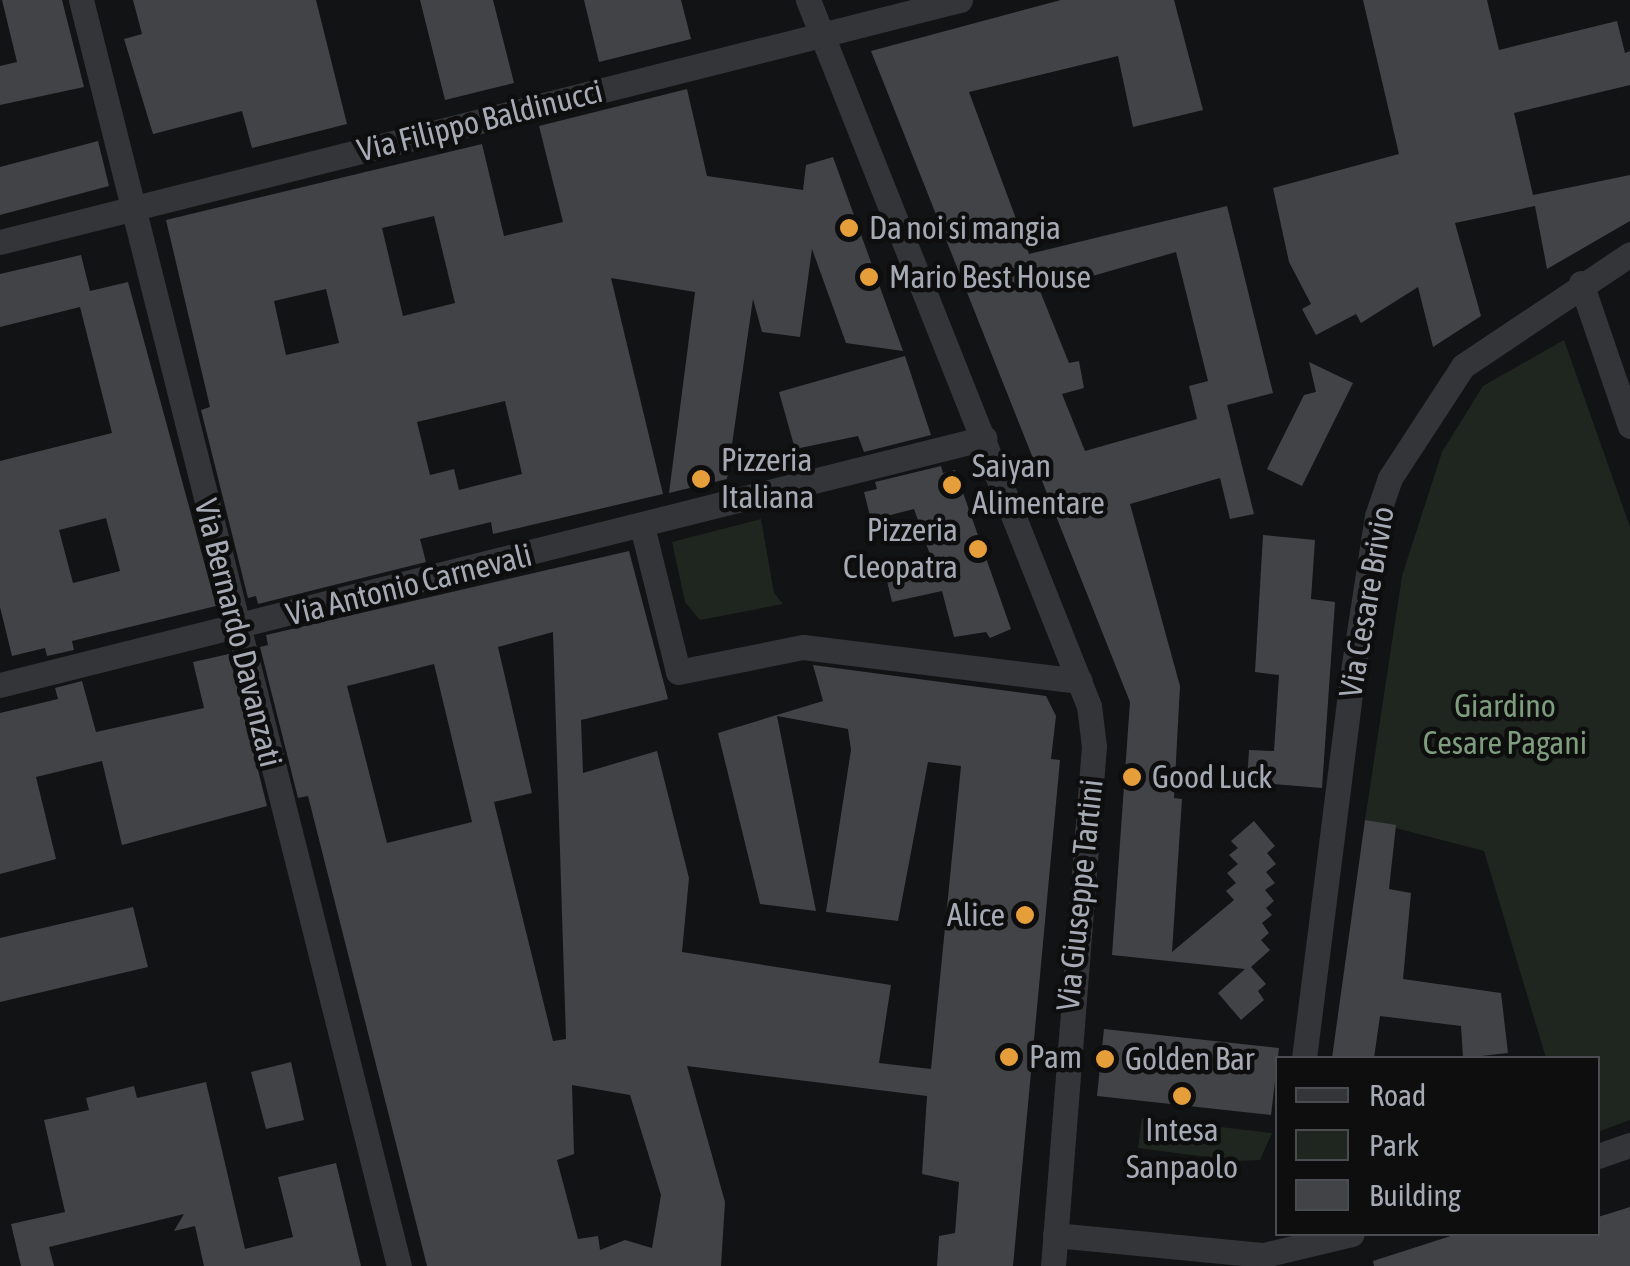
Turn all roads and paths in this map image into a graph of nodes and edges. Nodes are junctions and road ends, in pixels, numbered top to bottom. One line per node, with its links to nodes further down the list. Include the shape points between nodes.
1 (81, 0): 5 (street, Via Bernardo Davanzati)
2 (808, 0): 4 (street, Via Giuseppe Tartini)
3 (960, 0): 4 (street, Via Filippo Baldinucci)
4 (820, 36): 5 (street, Via Filippo Baldinucci); 10 (street, Via Giuseppe Tartini)
5 (132, 207): 6 (street, Via Filippo Baldinucci); 12 (street, Via Bernardo Davanzati)
6 (0, 242)
7 (1630, 254): 8 (street, Via Cesare Brivio)
8 (1581, 284): 9 (street); 15 (street, Via Cesare Brivio, via 1462,366 1390,478 1377,516 1351,684)
9 (1630, 426)
10 (985, 438): 11 (street, Via Antonio Carnevali); 13 (street, Via Giuseppe Tartini)
11 (642, 526): 12 (street, Via Antonio Carnevali); 13 (street, via 678,672 803,647)
12 (236, 626): 14 (street, Via Antonio Carnevali); 20 (street, Via Bernardo Davanzati)
13 (1080, 681): 18 (street, Via Giuseppe Tartini, via 1094,746)
14 (0, 685)
15 (1304, 1056)
16 (1630, 1145): 17 (street)
17 (1600, 1155)
18 (1055, 1235): 19 (street, via 1264,1255); 21 (street, Via Giuseppe Tartini)
19 (1335, 1236)
20 (399, 1266)
21 (1053, 1266)

